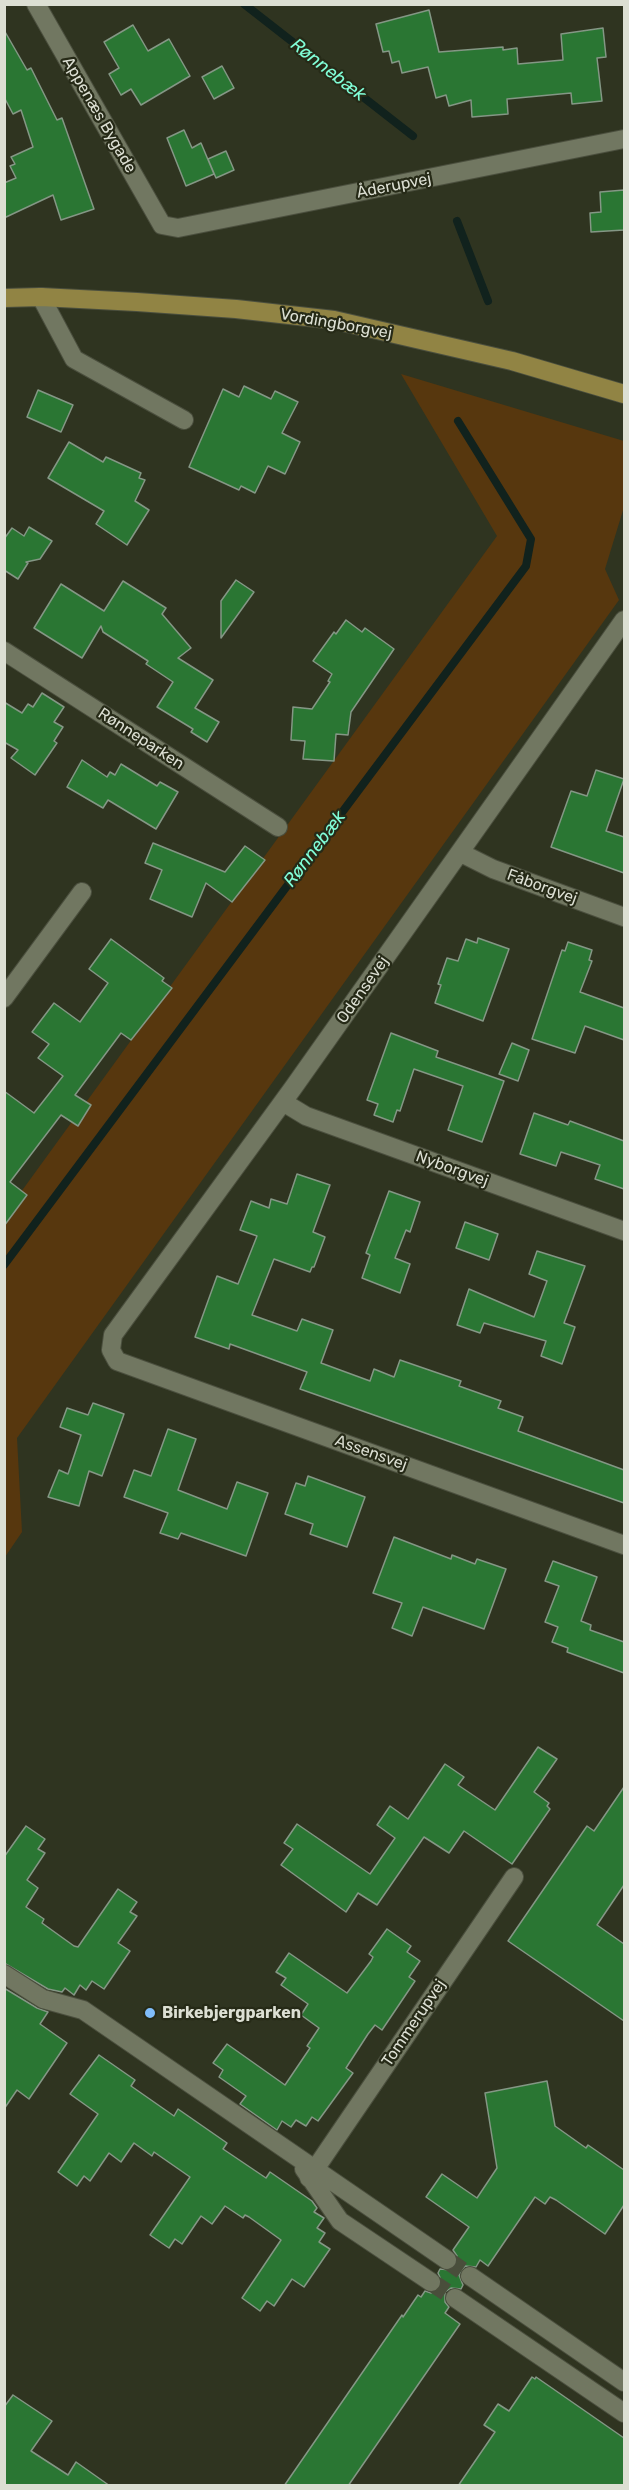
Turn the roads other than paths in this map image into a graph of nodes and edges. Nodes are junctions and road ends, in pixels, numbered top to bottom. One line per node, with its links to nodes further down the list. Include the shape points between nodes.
1 (36, 4): 3 (street, Appenæs Bygade)
2 (624, 139): 3 (street, Åderupvej, via 178,228)
3 (162, 225)
4 (41, 297): 5 (main road, Vordingborgvej); 6 (main road, Vordingborgvej, via 236,309 334,320 512,361); 7 (street, via 74,359)
5 (4, 298)
6 (624, 394)
7 (184, 420)
8 (624, 620): 11 (street, Odensevej)
9 (4, 651): 10 (street, Rønneparken)
10 (278, 827)
11 (461, 853): 13 (street, Fåborgvej, via 493,869); 15 (street, Odensevej)
12 (82, 892): 14 (street)
13 (624, 917)
14 (4, 998)
15 (283, 1102): 16 (street, Nyborgvej, via 306,1116); 17 (street, Odensevej, via 113,1335 111,1350)
16 (624, 1232)
17 (117, 1361): 18 (street, Assensvej)
18 (624, 1545)
19 (514, 1877): 21 (street, Tommerupvej)
20 (4, 1974): 21 (street, via 43,1999 83,2010 297,2157)
21 (312, 2174): 22 (street); 24 (street, via 340,2221)
22 (447, 2260)
23 (470, 2276): 26 (street)
24 (431, 2282)
25 (454, 2298): 27 (street)
26 (624, 2382)
27 (624, 2413)

